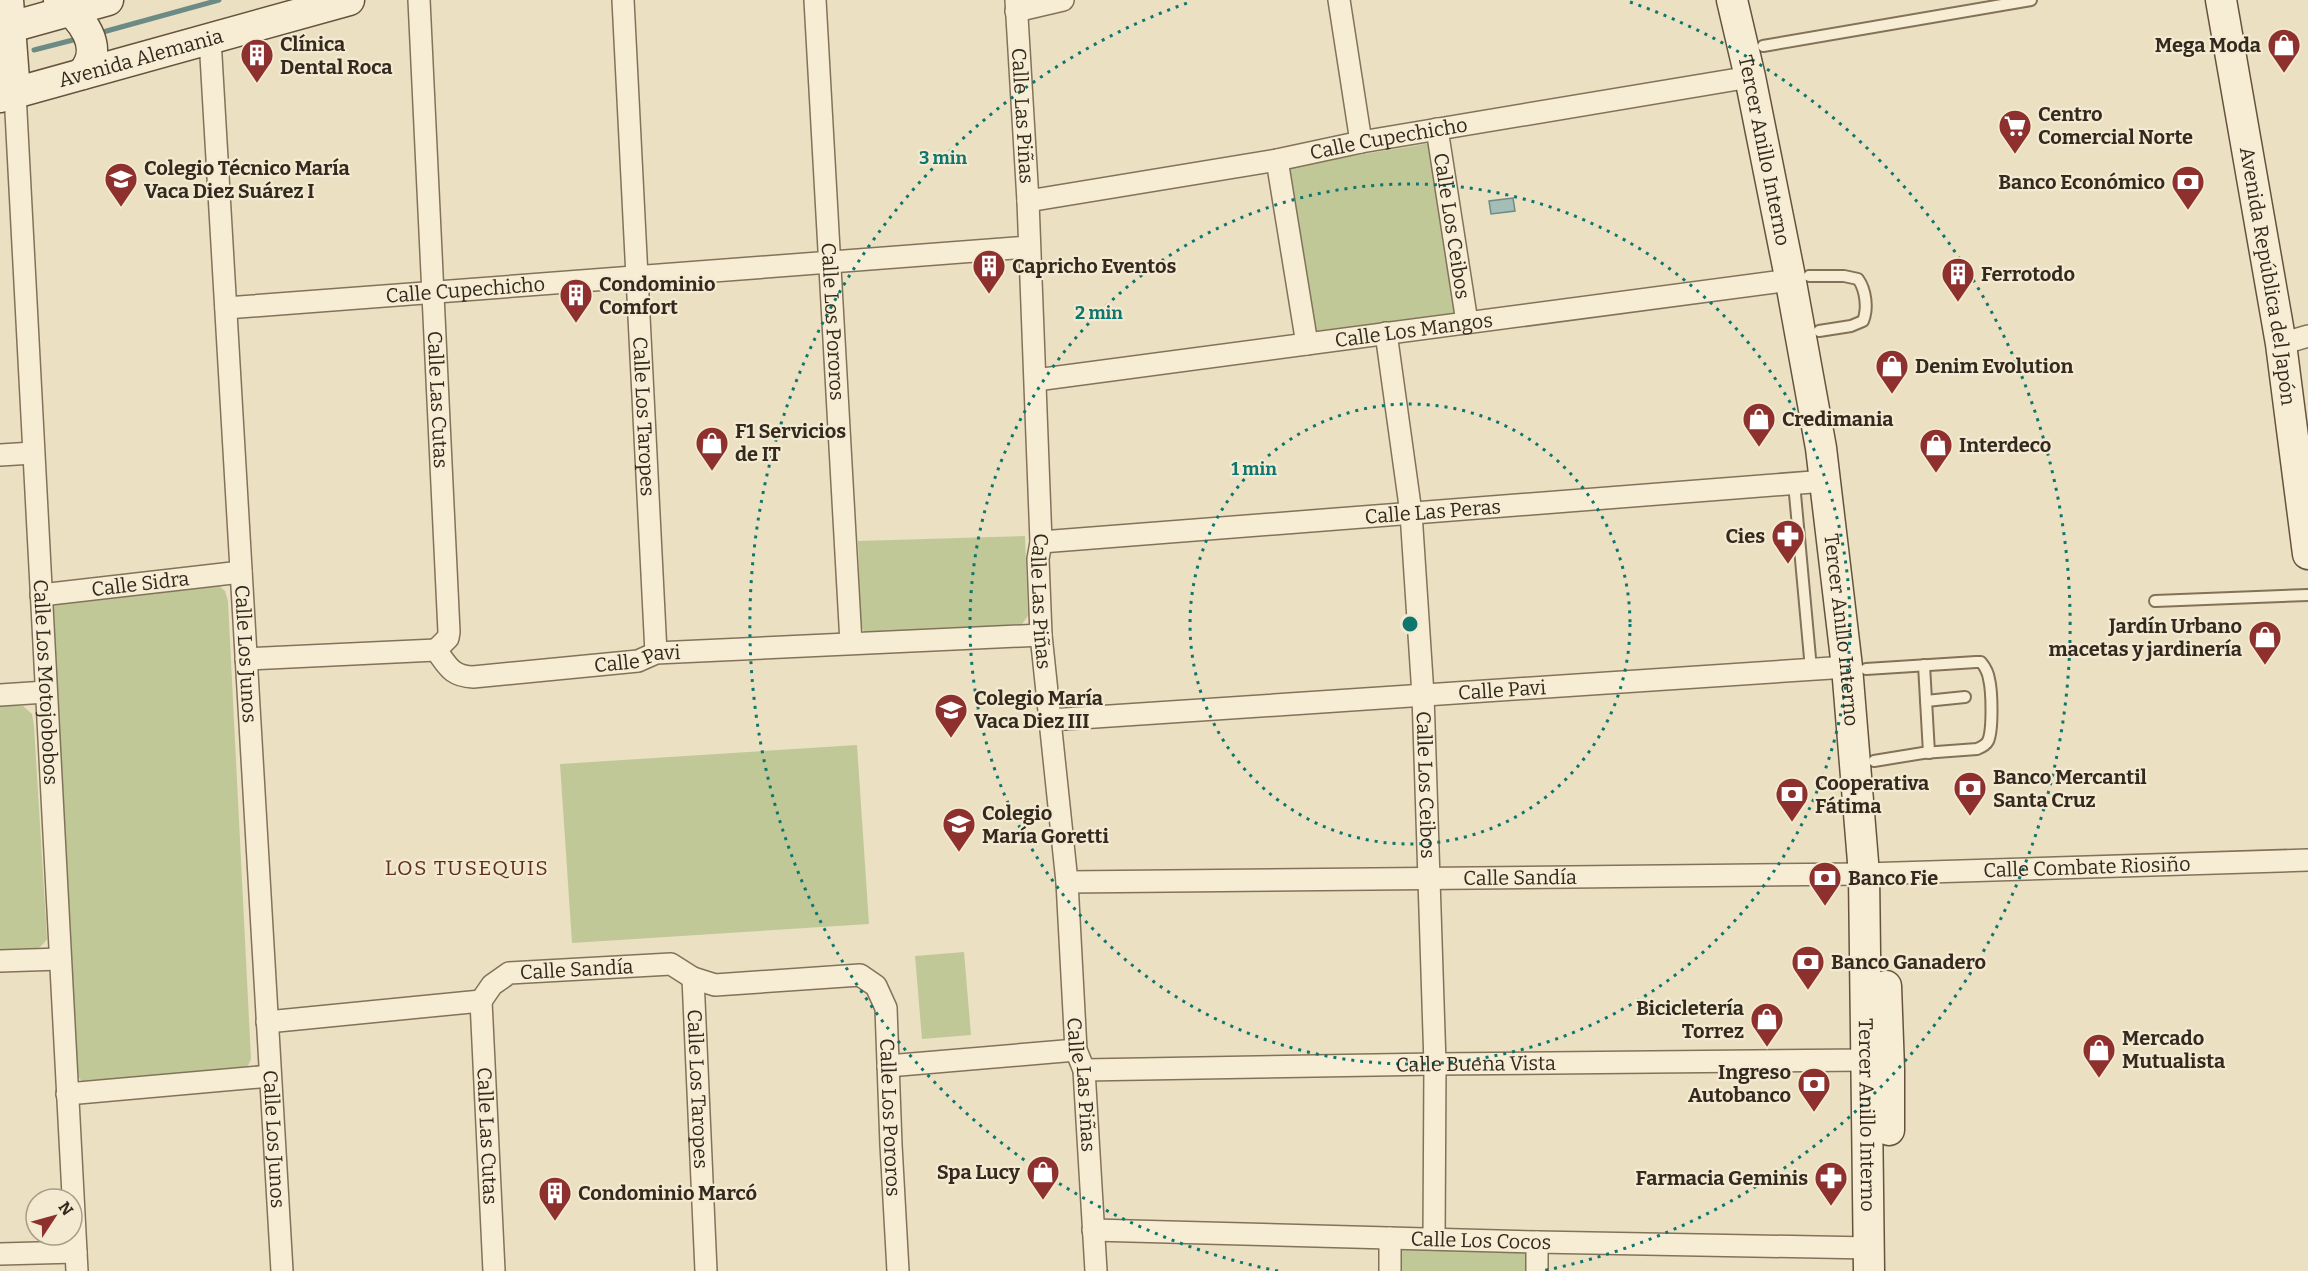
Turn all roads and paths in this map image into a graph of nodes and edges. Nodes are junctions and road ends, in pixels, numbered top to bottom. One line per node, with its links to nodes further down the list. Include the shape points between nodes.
1 (108, 0): 12 (main road)
2 (349, 0): 15 (main road, Avenida Alemania)
3 (419, 0): 28 (street, Calle Las Cutas)
4 (623, 0): 26 (street, Calle Los Taropes)
5 (815, 0): 25 (street, Calle Los Pororos)
6 (1063, 0): 13 (street)
7 (1338, 0): 21 (street)
8 (1732, 0): 18 (main road, Tercer Anillo Interno)
9 (1752, 0): 16 (main road, Tercer Anillo Interno)
10 (2031, 0): 16 (lane)
11 (2220, 0): 33 (main road, Avenida República del Japón)
12 (65, 5): 14 (main road); 17 (main road, via 85,26 91,42 90,60)
13 (1016, 6): 23 (street, Calle Las Piñas)
14 (6, 19): 19 (main road)
15 (210, 39): 17 (main road, Avenida Alemania); 29 (street, Calle Los Junos)
16 (1764, 46): 27 (main road, Tercer Anillo Interno)
17 (82, 74): 19 (main road, Avenida Alemania)
18 (1750, 77): 20 (street, Calle Cupechicho); 27 (main road, Tercer Anillo Interno)
19 (7, 95): 36 (street, Calle Los Motojobobos)
20 (1437, 129): 21 (street, Calle Cupechicho); 30 (street, Calle Los Ceibos)
21 (1361, 142): 22 (street, Calle Cupechicho)
22 (1277, 160): 23 (street, Calle Cupechicho); 34 (street)
23 (1028, 201): 24 (street, Calle Las Piñas)
24 (1029, 247): 25 (street, Calle Cupechicho); 35 (street, Calle Las Piñas)
25 (830, 262): 26 (street, Calle Cupechicho); 49 (street, Calle Los Pororos)
26 (637, 277): 28 (street, Calle Cupechicho); 51 (street, Calle Los Taropes)
27 (1800, 278): 30 (street, Calle Los Mangos); 31 (main road, Tercer Anillo Interno); 31 (lane, via 1844,276 1858,279 1864,290 1863,321); 38 (main road, Tercer Anillo Interno)
28 (433, 292): 29 (street, Calle Cupechicho); 50 (street, Calle Las Cutas, via 449,632)
29 (226, 308): 44 (street, Calle Los Junos)
30 (1467, 322): 32 (street, Calle Los Mangos)
31 (1819, 331): 54 (main road, Tercer Anillo Interno, via 1844,488)
32 (1386, 333): 34 (street, Calle Los Mangos); 40 (street, Calle Los Ceibos)
33 (2294, 340): 41 (main road, Avenida República del Japón)
34 (1307, 344): 35 (street, Calle Los Mangos)
35 (1036, 380): 42 (street, Calle Las Piñas)
36 (33, 453): 37 (street); 45 (street, Calle Los Motojobobos)
37 (0, 455)
38 (1825, 481): 39 (street, Calle Las Peras); 54 (main road, Tercer Anillo Interno)
39 (1794, 483): 40 (street, Calle Las Peras); 55 (lane)
40 (1411, 513): 42 (street, Calle Las Peras); 58 (street, Calle Los Ceibos)
41 (2306, 518): 43 (main road, Avenida República del Japón)
42 (1041, 542): 48 (street, Calle Las Piñas)
43 (2308, 554)
44 (241, 572): 45 (street, Calle Sidra); 52 (street, Calle Los Junos)
45 (41, 595): 56 (street, Calle Los Motojobobos)
46 (2308, 595): 47 (lane)
47 (2155, 601)
48 (1041, 635): 49 (street, Calle Pavi); 61 (street, Calle Las Piñas)
49 (851, 643): 51 (street, Calle Pavi)
50 (436, 650): 51 (street, Calle Pavi, via 452,671 473,677 638,661); 52 (street)
51 (656, 653)
52 (246, 659): 73 (street, Calle Los Junos)
53 (1924, 665): 54 (lane); 60 (lane); 62 (lane, via 1981,662 1990,680 1988,743 1977,749)
54 (1857, 668): 55 (street, Calle Pavi); 63 (main road, Tercer Anillo Interno); 65 (main road, Tercer Anillo Interno)
55 (1811, 669): 58 (street, Calle Pavi)
56 (46, 692): 57 (street); 68 (street, Calle Los Motojobobos)
57 (0, 695)
58 (1423, 695): 61 (street, Calle Pavi); 66 (street, Calle Los Ceibos)
59 (1965, 698): 60 (lane)
60 (1926, 701): 62 (lane)
61 (1050, 720): 67 (street, Calle Las Piñas)
62 (1929, 753): 63 (lane)
63 (1874, 761): 65 (main road, Tercer Anillo Interno)
64 (2308, 860): 65 (street, Calle Combate Riosiño)
65 (1873, 873): 66 (street, Calle Sandía); 75 (main road, Tercer Anillo Interno); 87 (main road, Tercer Anillo Interno, via 1889,1070)
66 (1430, 878): 67 (street, Calle Sandía); 76 (street, Calle Los Ceibos)
67 (1067, 882): 74 (street, Calle Las Piñas)
68 (60, 959): 69 (street); 80 (street, Calle Los Motojobobos)
69 (0, 961)
70 (860, 975): 71 (street, Calle Sandía, via 715,985); 77 (street, Calle Los Pororos, via 876,986 886,1008)
71 (693, 978): 72 (street, Calle Sandía, via 671,964 509,973 492,985); 90 (street, Calle Los Taropes)
72 (482, 1001): 73 (street); 89 (street, Calle Las Cutas)
73 (267, 1022): 79 (street, Calle Los Junos)
74 (1076, 1050): 77 (street); 78 (street, Calle Las Piñas)
75 (1867, 1060): 76 (street, Calle Buena Vista); 87 (main road, Tercer Anillo Interno)
76 (1435, 1064): 78 (street, Calle Buena Vista); 83 (street, Calle Los Ceibos)
77 (888, 1066): 91 (street, Calle Los Pororos)
78 (1084, 1070): 81 (street, Calle Las Piñas)
79 (270, 1076): 80 (street); 88 (street, Calle Los Junos)
80 (67, 1094): 86 (street, Calle Los Motojobobos)
81 (1093, 1230): 82 (street, Calle Los Cocos); 92 (street, Calle Las Piñas)
82 (1390, 1238): 83 (street, Calle Los Cocos); 93 (street)
83 (1434, 1239): 84 (street, Calle Los Cocos)
84 (1537, 1242): 87 (street, Calle Los Cocos); 94 (street)
85 (0, 1254): 86 (street)
86 (76, 1261)
87 (1875, 1263)
88 (282, 1271)
89 (494, 1271)
90 (706, 1271)
91 (898, 1271)
92 (1096, 1271)
93 (1390, 1271)
94 (1537, 1271)

